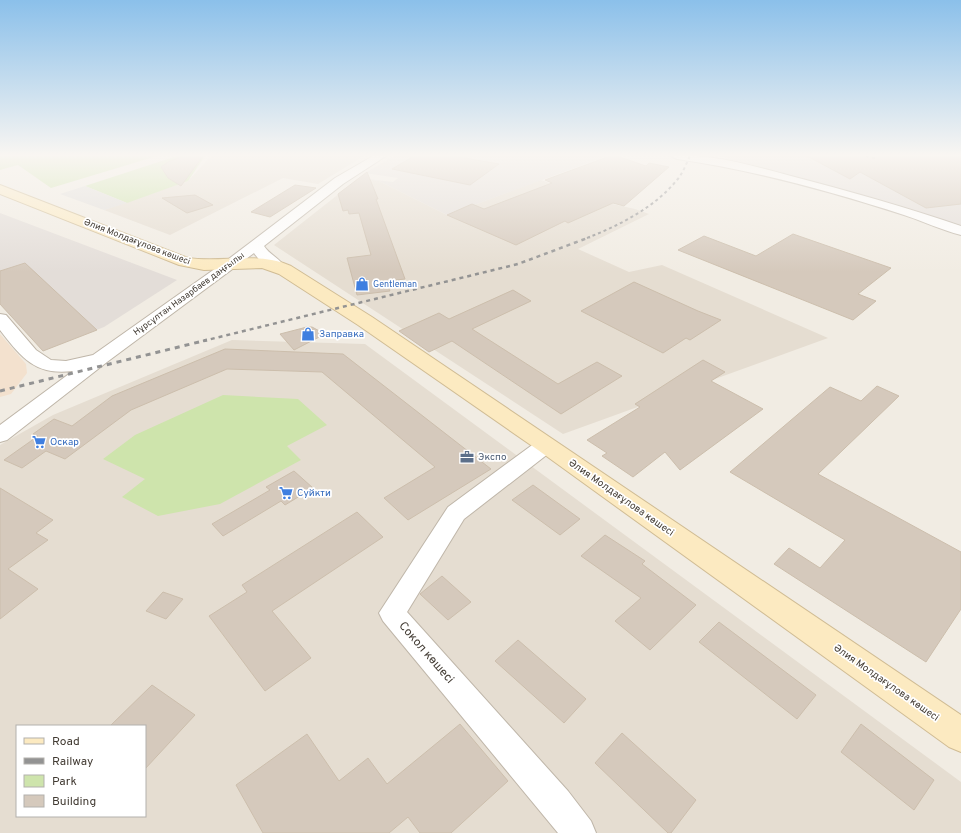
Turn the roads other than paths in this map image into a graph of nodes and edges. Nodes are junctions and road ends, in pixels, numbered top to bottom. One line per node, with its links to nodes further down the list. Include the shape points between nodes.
1 (15, 195): 6 (main road, Әлия Молдағұлова көшесі)
2 (321, 195): 5 (street, Нұрсұлтан Назарбаев даңғылы)
3 (848, 195): 4 (street, via 908,212)
4 (961, 231)
5 (256, 245): 7 (street, Нұрсұлтан Назарбаев даңғылы); 8 (street, via 264,256)
6 (185, 262): 7 (main road, Әлия Молдағұлова көшесі, via 199,265); 9 (street, via 203,273)
7 (231, 264): 8 (main road, Әлия Молдағұлова көшесі, via 262,263); 9 (street, Нұрсұлтан Назарбаев даңғылы)
8 (277, 266): 13 (main road, Әлия Молдағұлова көшесі, via 365,321)
9 (206, 282): 11 (street, Нұрсұлтан Назарбаев даңғылы)
10 (0, 319): 11 (street, via 37,361 51,366 71,365)
11 (101, 358): 12 (street, Нұрсұлтан Назарбаев даңғылы)
12 (0, 435)
13 (546, 445): 14 (main road, Әлия Молдағұлова көшесі); 15 (street, Сокол көшесі, via 456,513 392,613)
14 (961, 735)
15 (579, 833)

